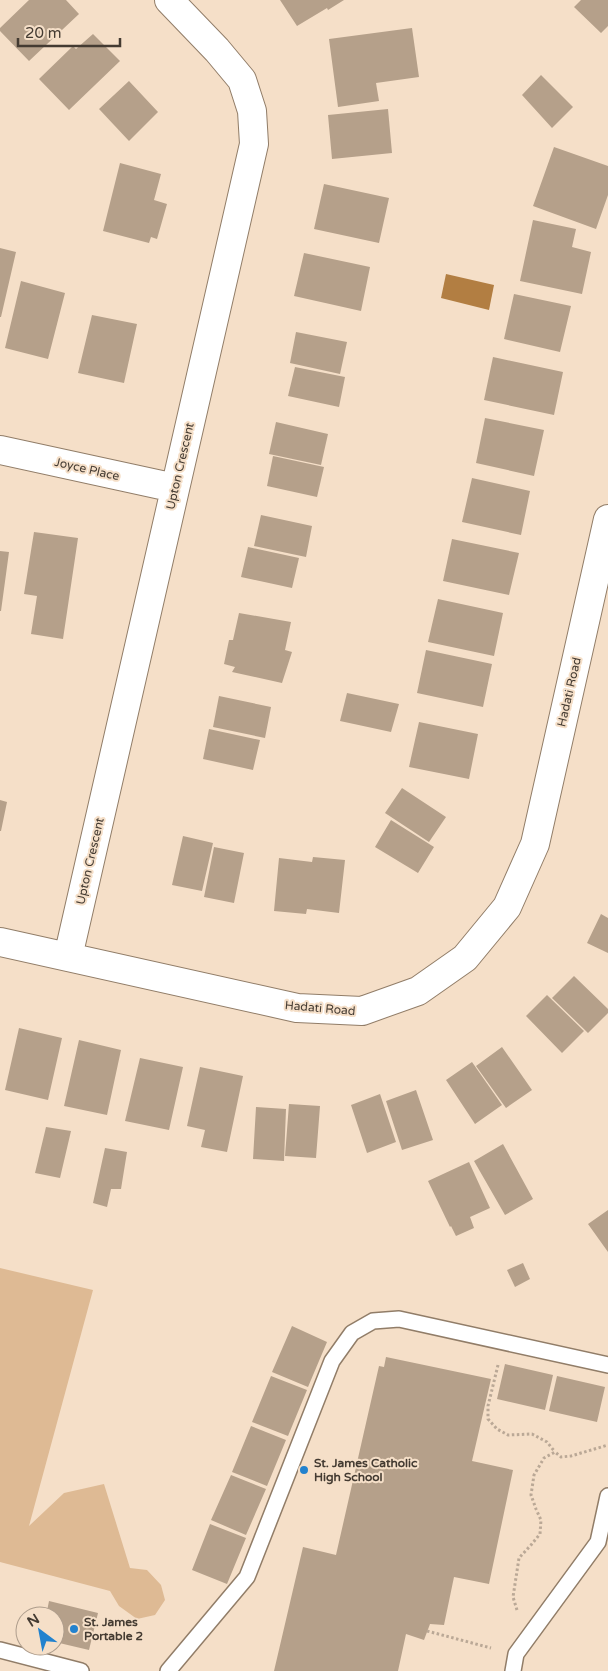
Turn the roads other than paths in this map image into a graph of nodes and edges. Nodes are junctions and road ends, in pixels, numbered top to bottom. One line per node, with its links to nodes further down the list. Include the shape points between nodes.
1 (169, 0): 3 (street, Upton Crescent, via 242,80 252,110 254,144)
2 (0, 450): 3 (street, Joyce Place)
3 (175, 488): 6 (street, Upton Crescent)
4 (608, 519): 6 (street, Hadati Road, via 535,844 507,907 465,958 418,991 362,1011 297,1008)
5 (0, 942): 6 (street, Hadati Road)
6 (68, 957)
7 (608, 1365): 11 (lane, via 398,1319 373,1321 352,1333 332,1361 247,1576)
8 (608, 1496): 12 (lane, via 598,1542 516,1654)
9 (0, 1650): 10 (lane)
10 (81, 1671)
11 (168, 1671)
12 (513, 1671)

